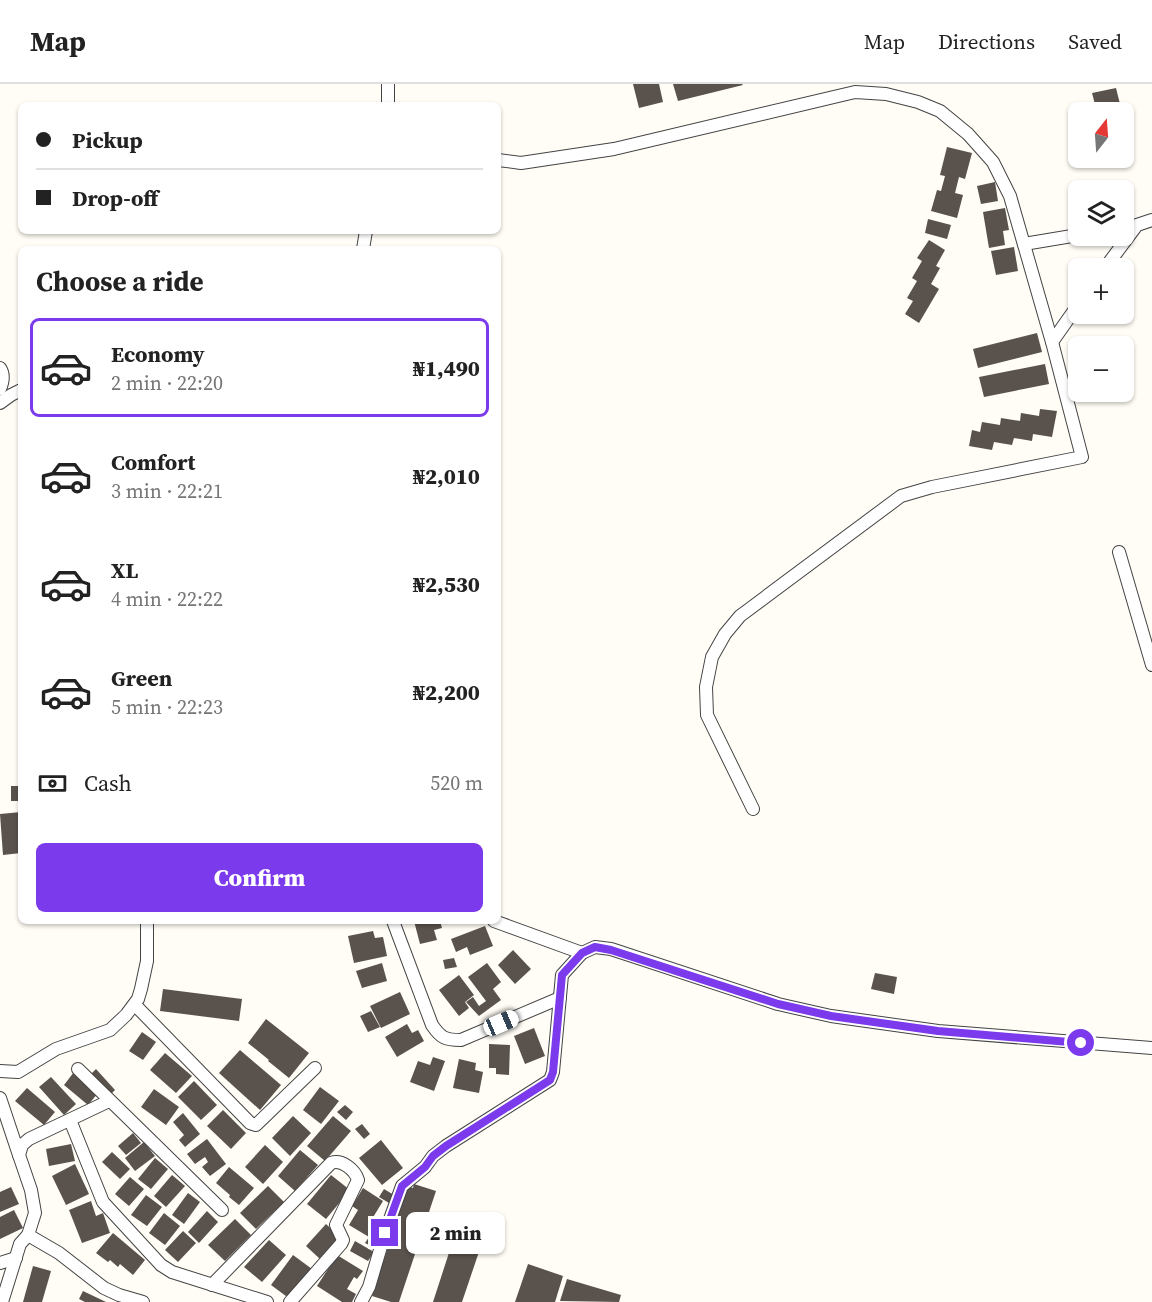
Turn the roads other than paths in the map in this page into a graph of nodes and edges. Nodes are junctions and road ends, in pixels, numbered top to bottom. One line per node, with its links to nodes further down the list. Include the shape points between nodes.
1 (388, 84): 2 (street)
2 (388, 102)
3 (501, 160): 8 (street, via 521,163 614,149 855,92 886,94 940,111 968,134 993,162 1010,196)
4 (1152, 220): 6 (street)
5 (1134, 225): 6 (street)
6 (1137, 225): 9 (street)
7 (1068, 237): 8 (street)
8 (1024, 244): 11 (street)
9 (1112, 258)
10 (1068, 319): 11 (street)
11 (1052, 342): 18 (street, via 1082,457 901,496 740,616 725,634 712,657 706,687 708,715)
12 (0, 368): 13 (street)
13 (0, 389)
14 (18, 391): 15 (street)
15 (0, 403)
16 (1119, 552): 17 (street)
17 (1152, 665)
18 (753, 809)
19 (147, 924): 24 (street, via 147,961)
20 (394, 924): 23 (street, via 439,1036 461,1040)
21 (501, 924): 22 (street)
22 (582, 953): 23 (street, via 562,975); 25 (street, via 595,947 611,950 778,1004 831,1016 938,1031)
23 (560, 998): 42 (street, via 550,1080 446,1146 402,1186)
24 (135, 1005): 26 (street, via 250,1123 256,1125); 28 (street, via 110,1030 56,1049 18,1071)
25 (1152, 1048)
26 (315, 1068)
27 (78, 1069): 30 (street)
28 (0, 1071)
29 (0, 1098): 32 (street)
30 (109, 1101): 31 (street); 33 (street)
31 (70, 1120): 32 (street, via 29,1139); 37 (street, via 103,1202 161,1265)
32 (19, 1155): 34 (street, via 35,1213)
33 (222, 1210)
34 (28, 1236): 35 (street, via 20,1244); 39 (street, via 59,1253 104,1288)
35 (16, 1258): 36 (street); 38 (street)
36 (0, 1263)
37 (212, 1285): 40 (street); 41 (street, via 332,1163 343,1163 358,1176 336,1225 343,1240)
38 (2, 1302)
39 (143, 1302)
40 (267, 1302)
41 (290, 1302)
42 (361, 1302)

